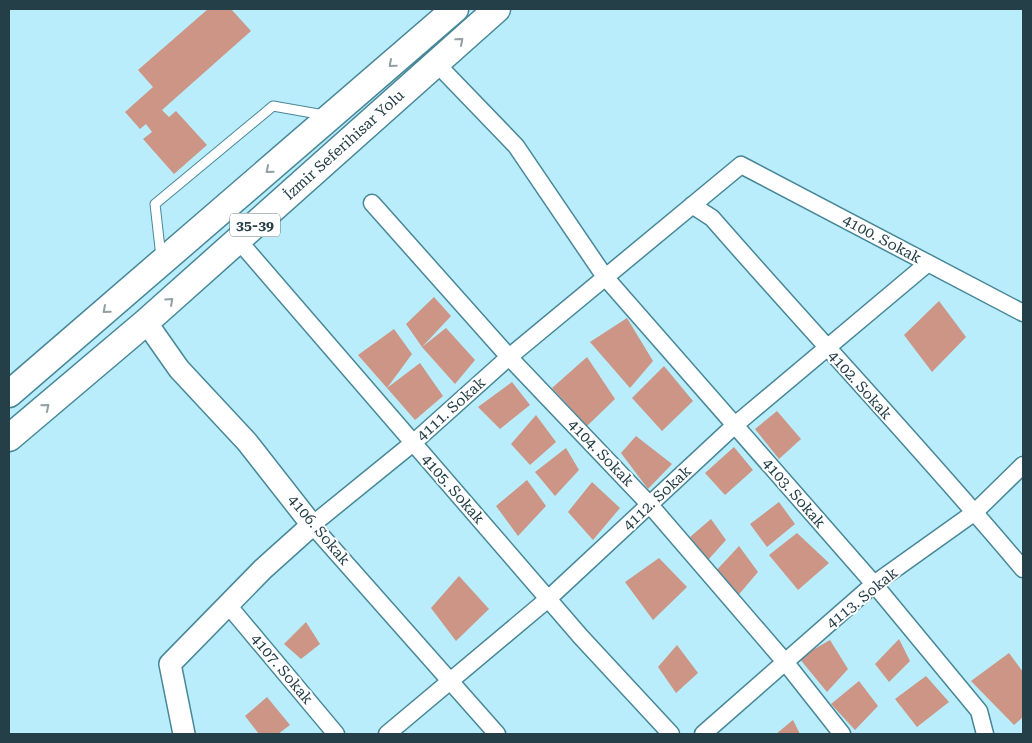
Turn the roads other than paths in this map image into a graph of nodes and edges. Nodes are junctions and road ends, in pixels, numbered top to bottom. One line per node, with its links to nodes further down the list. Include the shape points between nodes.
1 (455, 9): 4 (main road, İzmir Seferihisar Yolu / 35-39, one-way to 4)
2 (497, 9): 3 (main road, İzmir Seferihisar Yolu / 35-39, one-way to 2)
3 (435, 62): 8 (main road, İzmir Seferihisar Yolu / 35-39); 11 (street, 4103. Sokak, via 516,146)
4 (332, 117): 9 (main road, İzmir Seferihisar Yolu / 35-39, one-way to 9); 9 (lane, via 273,106 155,204)
5 (741, 165): 7 (street, 4111. Sokak); 10 (street, 4100. Sokak)
6 (372, 203): 15 (street, 4104. Sokak)
7 (692, 205): 11 (street, 4111. Sokak); 14 (street, 4102. Sokak, via 712,218)
8 (238, 240): 13 (main road, İzmir Seferihisar Yolu / 35-39, one-way to 8); 19 (street, 4105. Sokak)
9 (162, 262): 16 (main road, İzmir Seferihisar Yolu / 35-39, one-way to 16)
10 (928, 263): 12 (street, 4100. Sokak); 14 (street, 4112. Sokak)
11 (606, 277): 15 (street, 4111. Sokak); 17 (street, 4103. Sokak)
12 (1023, 313)
13 (146, 322): 18 (main road, İzmir Seferihisar Yolu / 35-39, one-way to 13); 23 (street, 4106. Sokak, via 179,369 247,442)
14 (827, 349): 17 (street, 4112. Sokak); 22 (street, 4102. Sokak)
15 (509, 357): 19 (street, 4111. Sokak); 21 (street, 4104. Sokak)
16 (9, 394)
17 (735, 425): 21 (street, 4112. Sokak); 25 (street, 4103. Sokak)
18 (9, 438)
19 (413, 443): 23 (street, 4111. Sokak); 26 (street, 4105. Sokak)
20 (1023, 465): 22 (street, 4113. Sokak)
21 (650, 505): 26 (street, 4112. Sokak); 28 (street, 4104. Sokak)
22 (975, 512): 24 (street, 4102. Sokak); 25 (street, 4113. Sokak)
23 (312, 524): 27 (street, 4111. Sokak); 29 (street, 4106. Sokak)
24 (1023, 569)
25 (874, 584): 28 (street, 4113. Sokak); 37 (street, 4103. Sokak, via 980,711)
26 (548, 599): 29 (street, 4112. Sokak); 34 (street, 4105. Sokak)
27 (228, 605): 30 (street, 4111. Sokak, via 170,664); 31 (street, 4107. Sokak)
28 (786, 662): 35 (street, 4113. Sokak); 36 (street, 4104. Sokak)
29 (450, 681): 32 (street, 4112. Sokak); 33 (street, 4106. Sokak)
30 (184, 734)
31 (336, 734)
32 (387, 734)
33 (497, 734)
34 (670, 734)
35 (703, 734)
36 (842, 734)
37 (985, 734)

